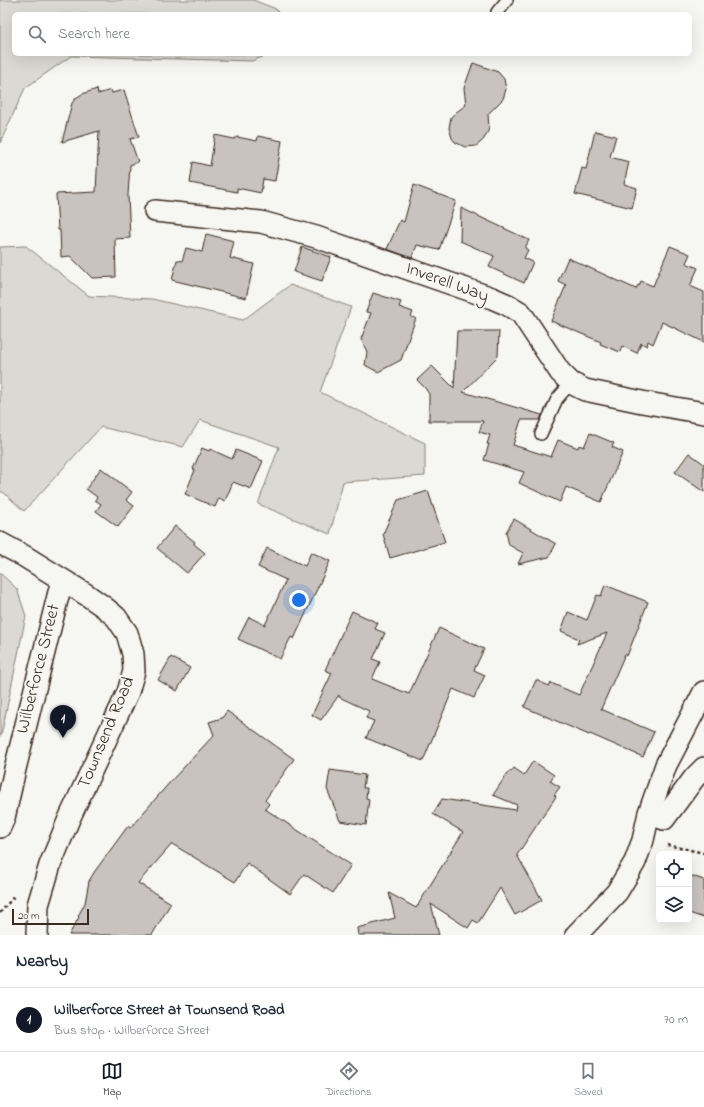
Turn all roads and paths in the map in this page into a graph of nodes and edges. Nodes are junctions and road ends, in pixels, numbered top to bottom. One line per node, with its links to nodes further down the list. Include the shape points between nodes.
1 (507, 0): 2 (lane)
2 (497, 12)
3 (155, 211): 4 (street, Inverell Way, via 261,222 316,236 492,298 521,313 560,372)
4 (571, 383): 5 (street, Inverell Way, via 592,392); 6 (lane, via 557,399)
5 (704, 413)
6 (541, 434)
7 (0, 543): 8 (street, Townsend Road)
8 (62, 580): 12 (street, Wilberforce Street); 15 (street, Townsend Road, via 104,606 128,633 134,671 128,692 50,865 38,905)
9 (704, 692): 11 (street, via 666,765)
10 (704, 768): 11 (street, via 664,819)
11 (649, 813): 13 (street)
12 (0, 827)
13 (643, 840): 14 (path); 16 (street, via 635,862 617,892)
14 (704, 853)
15 (37, 935)
16 (576, 935)

